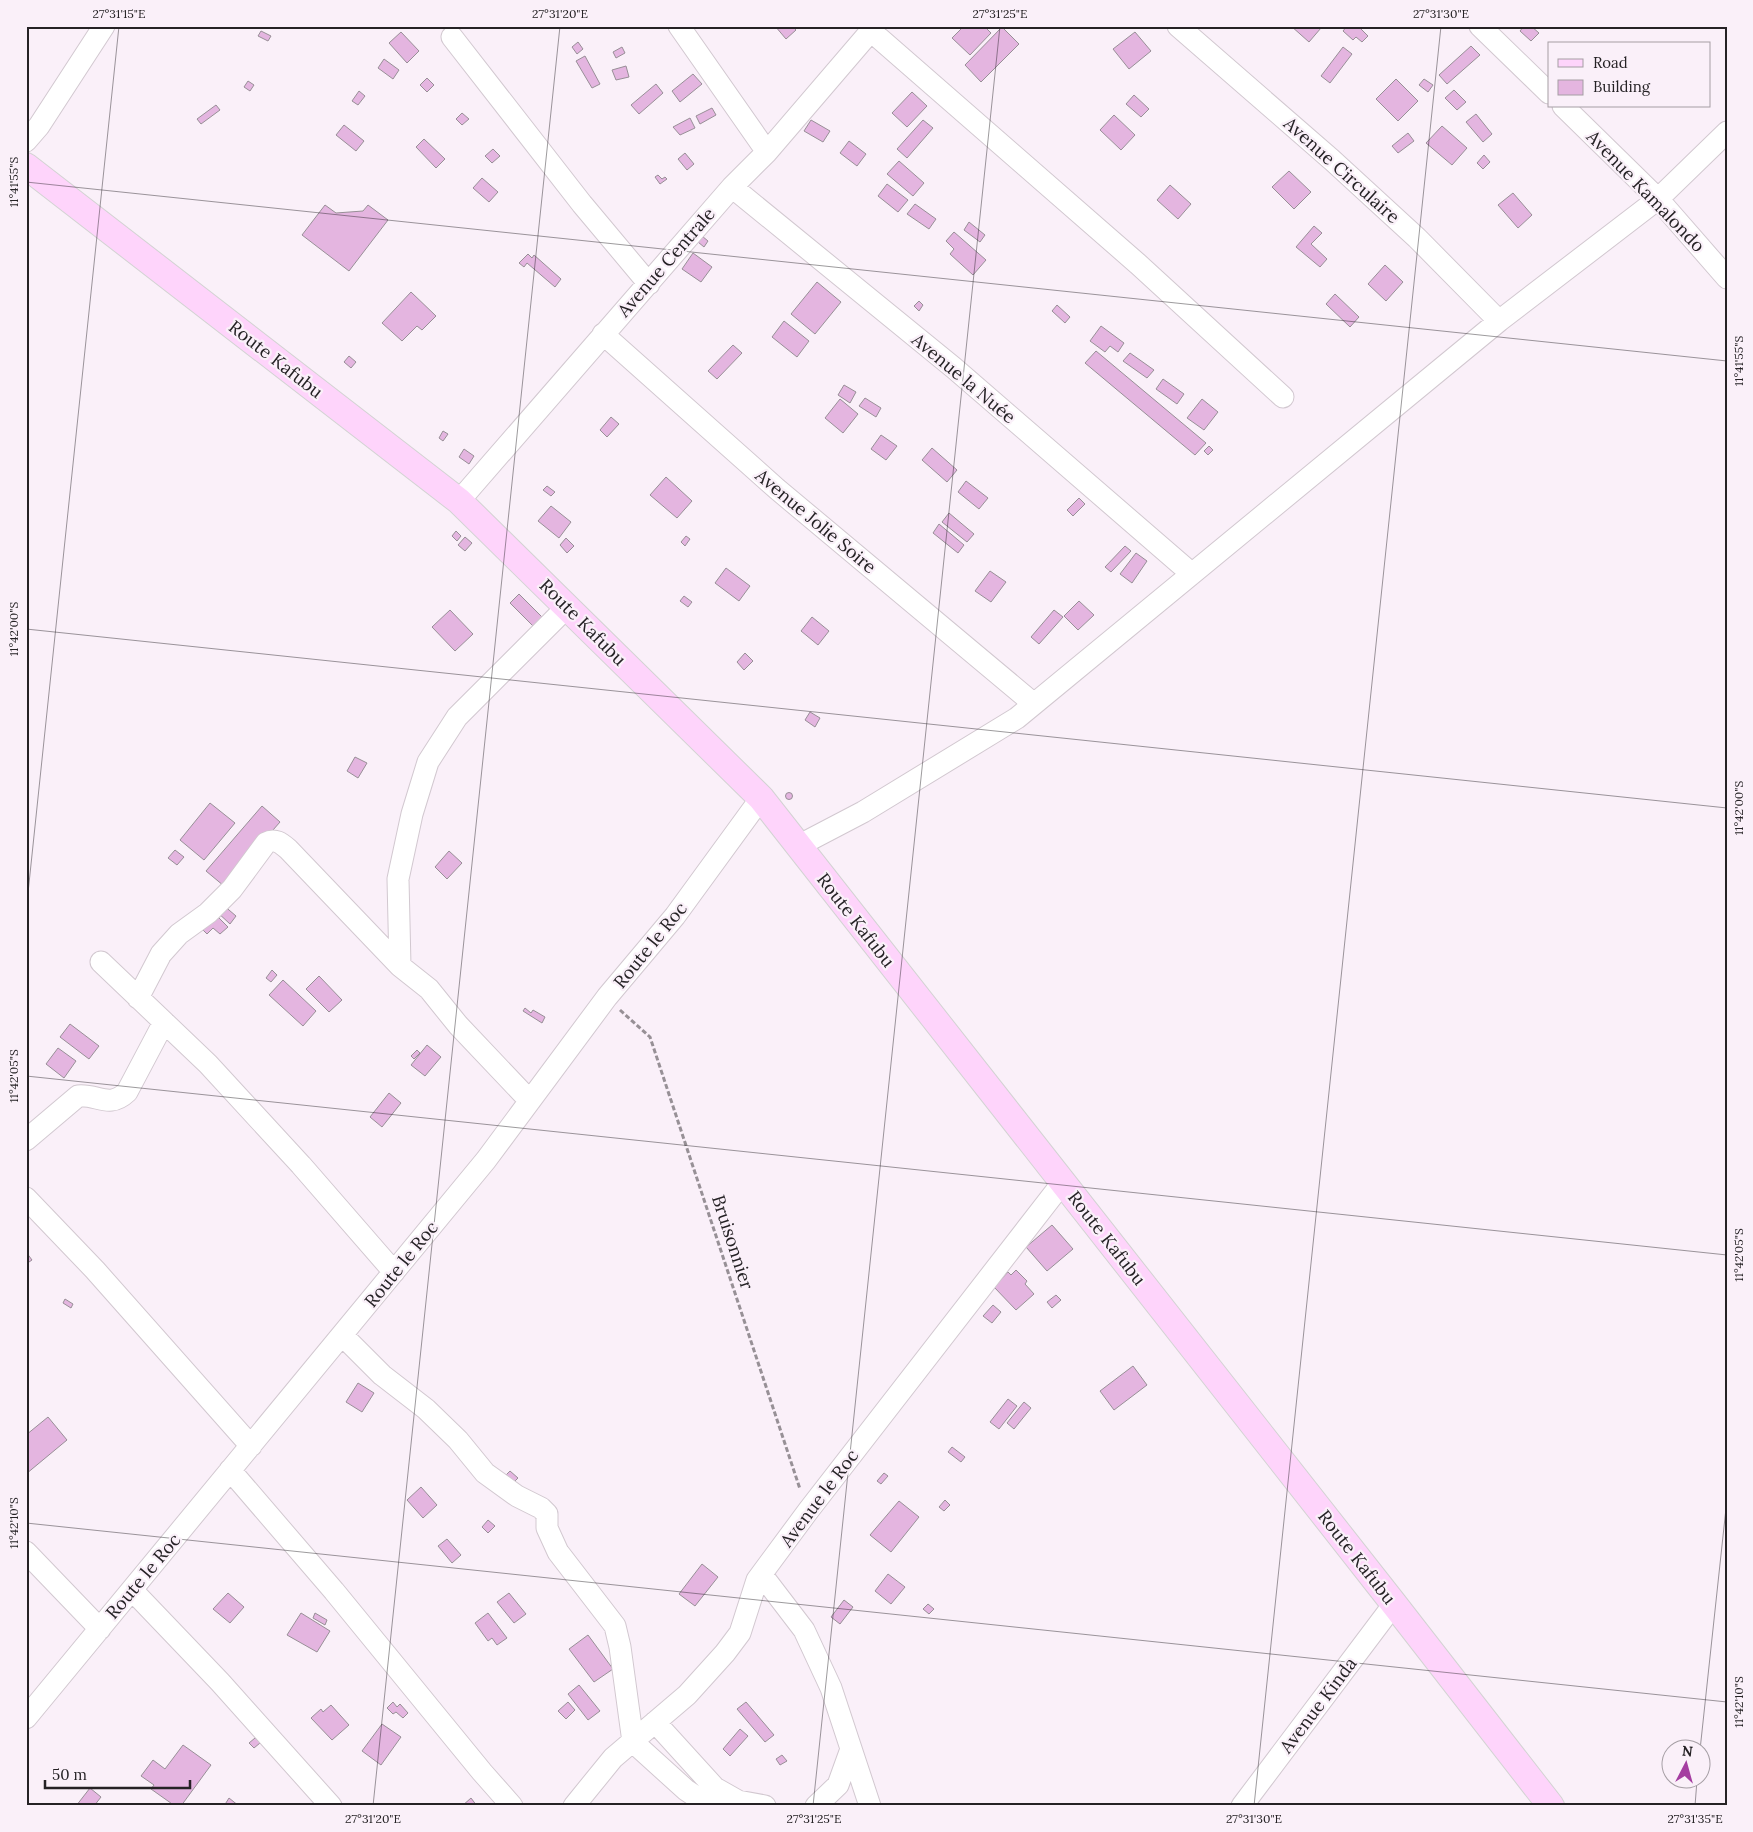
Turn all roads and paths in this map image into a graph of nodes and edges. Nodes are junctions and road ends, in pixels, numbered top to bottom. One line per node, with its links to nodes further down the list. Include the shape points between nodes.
1 (104, 26): 10 (street)
2 (679, 26): 11 (street)
3 (1178, 26): 17 (street, Avenue Circulaire, via 1353,179)
4 (1480, 26): 7 (street)
5 (873, 28): 11 (street, Avenue Centrale); 19 (street)
6 (452, 37): 16 (street)
7 (1548, 92)
8 (1565, 108): 14 (street, Avenue Kamalondo)
9 (1727, 132): 14 (street)
10 (26, 141)
11 (767, 152): 13 (street, Avenue Centrale)
12 (26, 166): 20 (main road, Route Kafubu)
13 (732, 187): 16 (street, Avenue Centrale); 21 (street, Avenue la Nuée, via 954,368)
14 (1658, 199): 15 (street, Avenue Kamalondo); 17 (street)
15 (1727, 278)
16 (649, 284): 18 (street, Avenue Centrale)
17 (1499, 320): 21 (street)
18 (603, 334): 20 (street, Avenue Centrale); 23 (street, Avenue Jolie Soire, via 777,489)
19 (1283, 397)
20 (459, 501): 22 (main road, Route Kafubu)
21 (1192, 574): 23 (street)
22 (567, 607): 24 (main road, Route Kafubu); 27 (street, via 457,717 428,762 412,814 398,879)
23 (1034, 704): 25 (street, via 1018,718 863,812)
24 (761, 798): 25 (main road, Route Kafubu); 28 (street, Route le Roc, via 675,916)
25 (798, 846): 33 (main road, Route Kafubu)
26 (101, 962): 29 (street)
27 (400, 966): 29 (street, via 288,849 277,841 270,841 232,889 208,913 179,934 161,954); 31 (street, via 429,989 458,1025)
28 (607, 997): 31 (street, Route le Roc); 39 (path, Bruisonnier, via 650,1036)
29 (138, 998): 30 (street)
30 (164, 1022): 32 (street, via 127,1092 119,1099 111,1101 78,1096); 35 (street, via 208,1064 295,1158)
31 (530, 1101): 35 (street, Route le Roc)
32 (26, 1140)
33 (1063, 1182): 39 (street, Avenue le Roc); 43 (main road, Route Kafubu)
34 (26, 1198): 37 (street, via 95,1270)
35 (394, 1272): 36 (street, Route le Roc)
36 (342, 1335): 37 (street, Route le Roc); 47 (street, via 382,1375 426,1409 458,1440 485,1473 547,1514 547,1528 558,1552 615,1626)
37 (251, 1446): 38 (street, Route le Roc)
38 (230, 1470): 42 (street, Route le Roc); 51 (street)
39 (808, 1511): 41 (street, Avenue le Roc)
40 (26, 1552): 44 (street)
41 (762, 1575): 46 (street, Avenue le Roc, via 740,1633 725,1654 687,1695); 48 (street, via 804,1630 830,1688)
42 (132, 1590): 44 (street, Route le Roc); 50 (street)
43 (1394, 1604): 56 (street, Avenue Kinda); 57 (main road, Route Kafubu)
44 (100, 1629): 45 (street, Route le Roc)
45 (26, 1718)
46 (655, 1722): 47 (street, Avenue le Roc); 54 (street, via 715,1788 738,1801)
47 (633, 1742): 52 (street, Avenue le Roc, via 613,1758); 53 (street, via 686,1790)
48 (851, 1749): 49 (street, via 838,1785); 55 (street)
49 (819, 1805)
50 (331, 1806)
51 (512, 1806)
52 (574, 1806)
53 (710, 1806)
54 (765, 1806)
55 (870, 1806)
56 (1242, 1806)
57 (1550, 1806)

